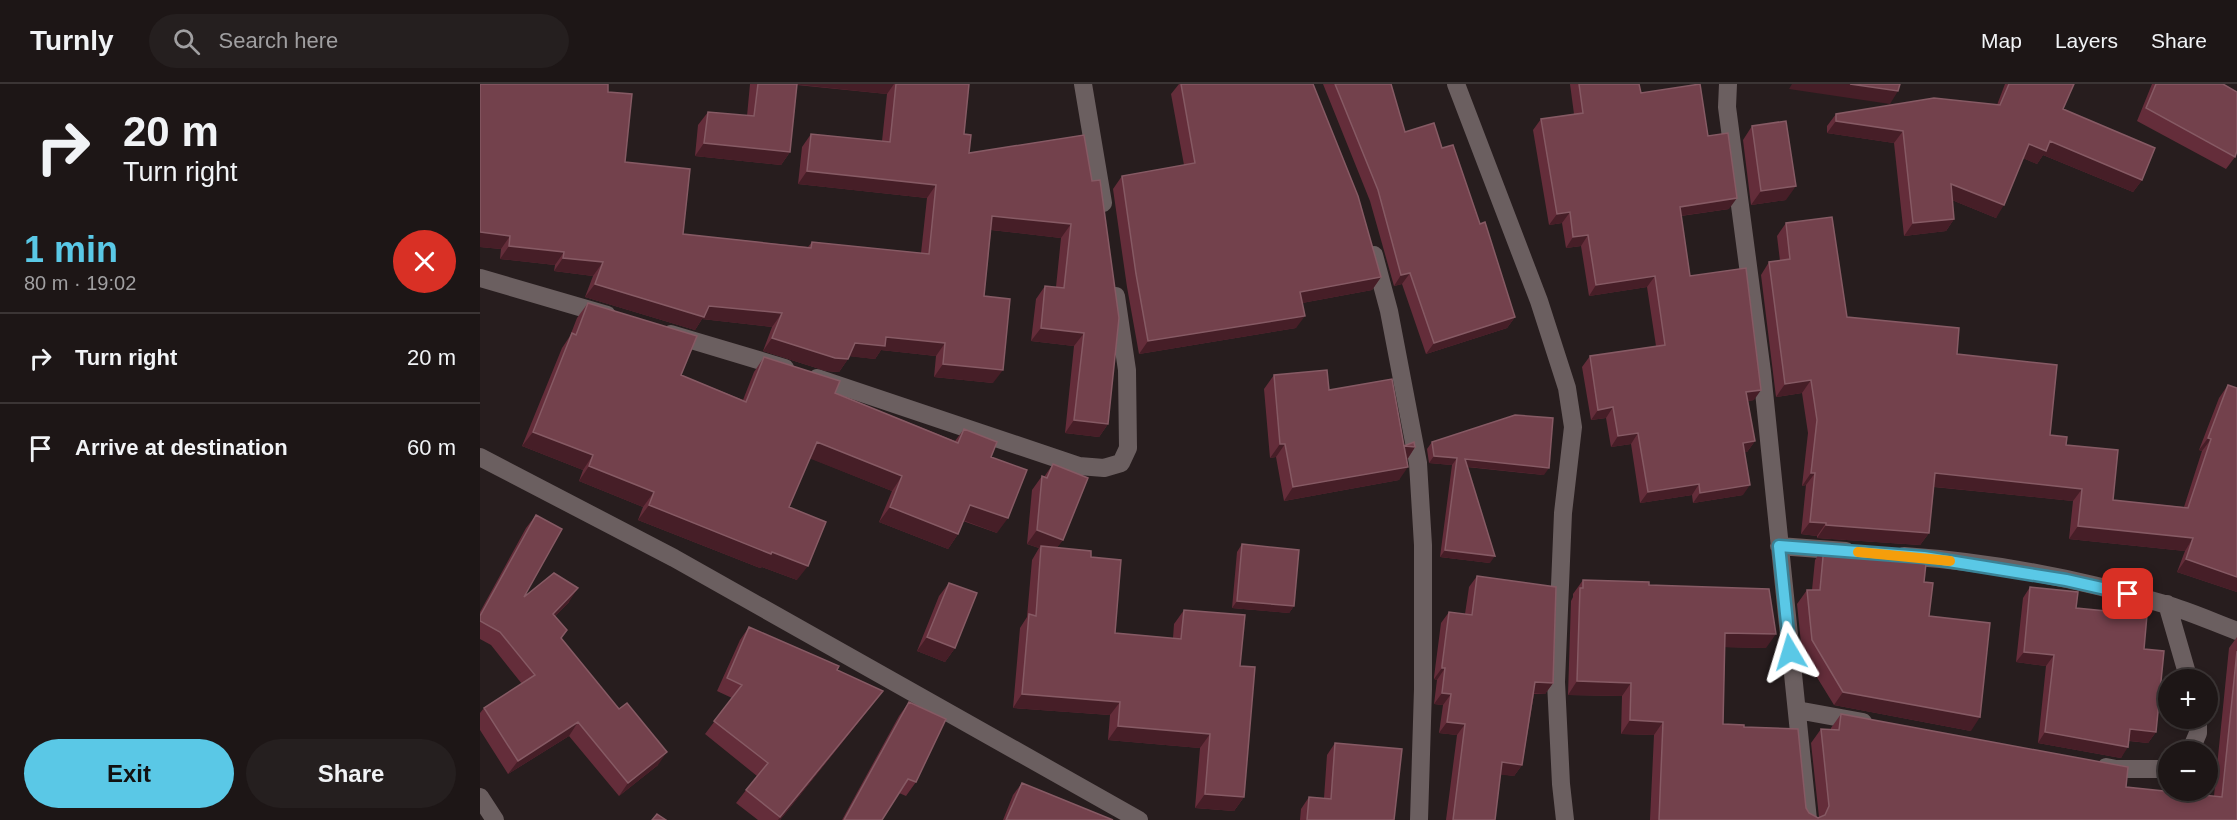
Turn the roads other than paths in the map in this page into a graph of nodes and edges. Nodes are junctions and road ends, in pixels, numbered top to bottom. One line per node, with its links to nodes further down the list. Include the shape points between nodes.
1 (1083, 84): 4 (street)
2 (1456, 84): 25 (street, via 1539,301 1567,388 1572,427 1563,513 1556,682)
3 (1728, 84): 11 (street, via 1727,107 1762,372)
4 (1105, 218)
5 (1369, 237): 24 (street, via 1389,311 1419,463 1423,545)
6 (1113, 276): 9 (street, via 1127,370 1128,448 1121,463 1104,468 1079,466)
7 (480, 278): 8 (street)
8 (618, 318)
9 (653, 328)
10 (480, 457): 23 (street, via 674,558)
11 (1779, 546): 12 (street); 17 (street)
12 (1868, 553)
13 (1890, 555): 14 (street, via 1996,567 2089,584)
14 (2167, 604): 15 (street); 16 (street)
15 (2237, 631)
16 (2187, 669)
17 (1797, 710): 18 (street); 26 (street)
18 (1877, 725)
19 (2094, 765): 20 (street)
20 (2158, 769)
21 (480, 797): 22 (street)
22 (495, 820)
23 (1139, 820)
24 (1419, 820)
25 (1565, 820)
26 (1808, 820)

